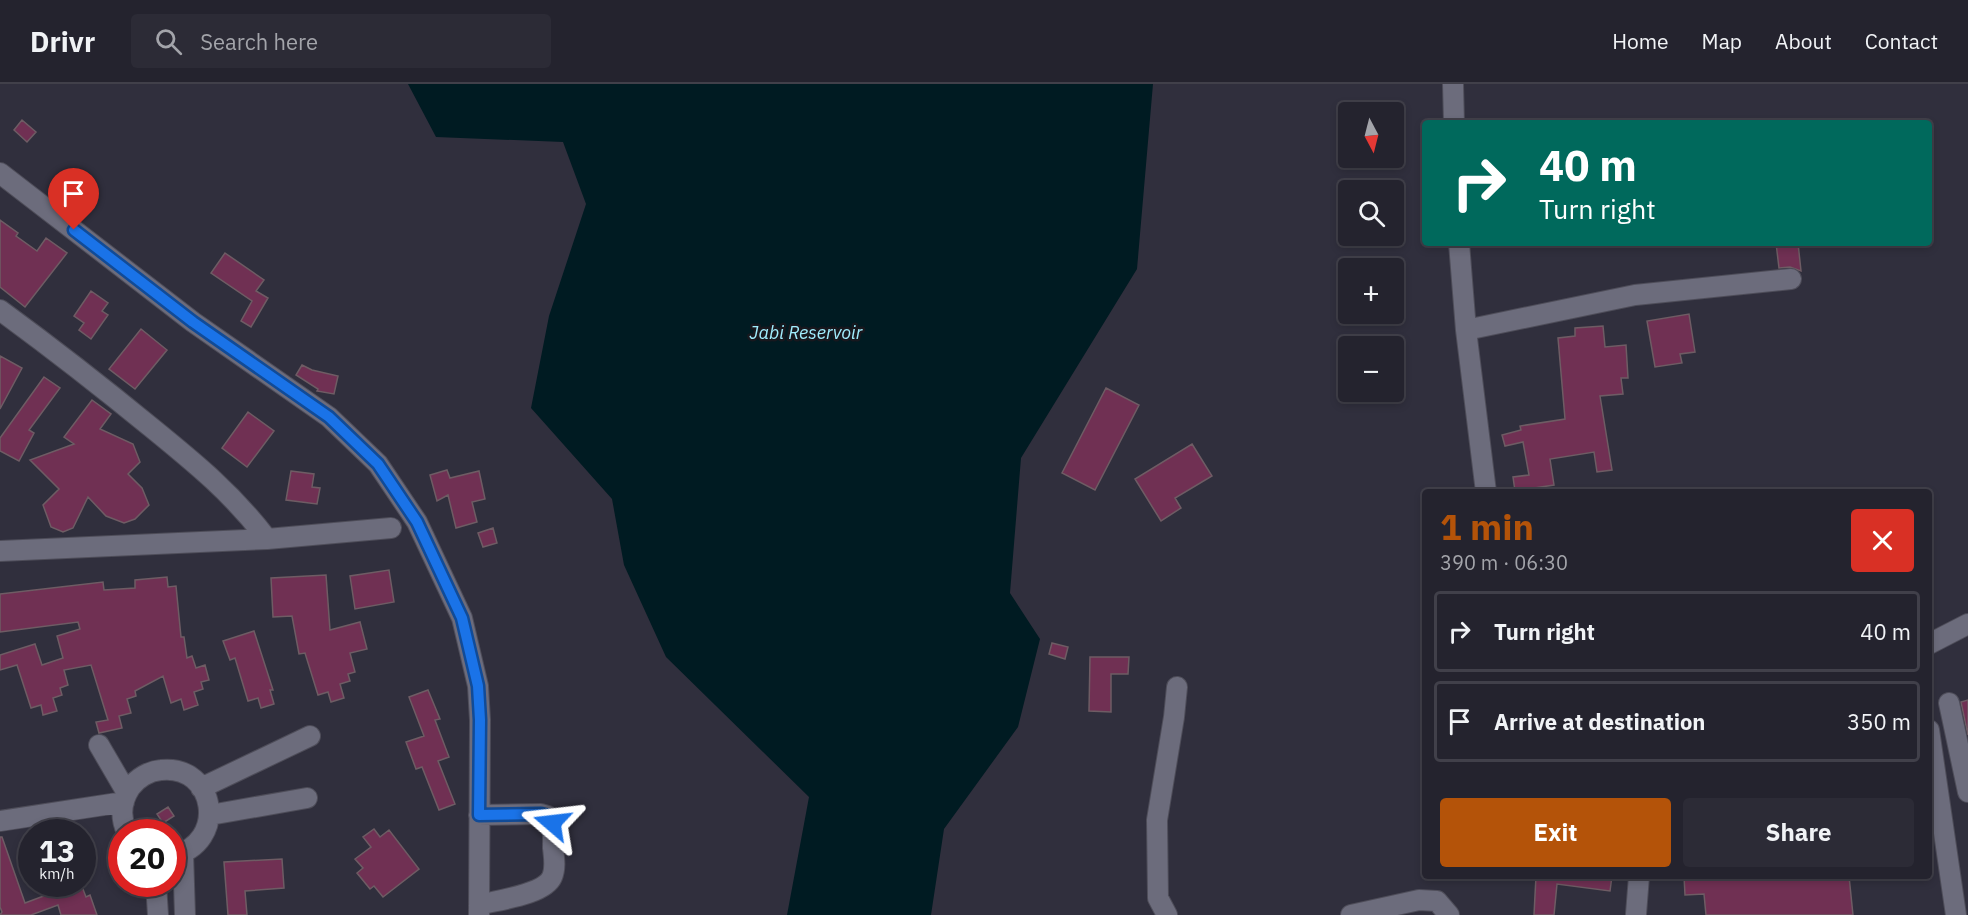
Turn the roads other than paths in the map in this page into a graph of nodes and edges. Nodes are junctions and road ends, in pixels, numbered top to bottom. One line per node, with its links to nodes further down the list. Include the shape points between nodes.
1 (1453, 84): 2 (street)
2 (1454, 120)
3 (0, 173): 26 (street, via 193,322 329,417 378,464 417,522 462,618 478,686)
4 (1459, 246): 7 (street)
5 (1791, 279): 7 (street, via 1635,295)
6 (0, 310): 10 (street, via 218,482)
7 (1466, 330): 8 (street)
8 (1486, 489)
9 (391, 528): 10 (street)
10 (267, 539): 11 (street)
11 (0, 551)
12 (1968, 624): 13 (street)
13 (1932, 642)
14 (1177, 687): 38 (street, via 1157,820 1158,898)
15 (1949, 703): 20 (street)
16 (310, 736): 19 (street)
17 (99, 745): 21 (street)
18 (1932, 752): 24 (street)
19 (201, 788): 21 (street, via 178,771 158,770 140,778); 25 (street)
20 (1968, 792)
21 (125, 797): 27 (street); 28 (street)
22 (307, 798): 25 (street)
23 (1968, 798): 24 (street)
24 (1939, 804): 31 (street)
25 (210, 815): 29 (street, via 205,834)
26 (479, 815): 34 (street); 34 (street, via 548,816 552,823 554,863 546,884)
27 (123, 819)
28 (0, 821)
29 (186, 850)
30 (1639, 879): 35 (street)
31 (1960, 886): 41 (street)
32 (157, 897): 36 (street)
33 (183, 897): 37 (street)
34 (479, 910)
35 (1636, 914)
36 (158, 915)
37 (185, 915)
38 (1167, 915)
39 (1351, 915): 40 (street, via 1419,900 1437,902)
40 (1449, 915)
41 (1956, 915)

